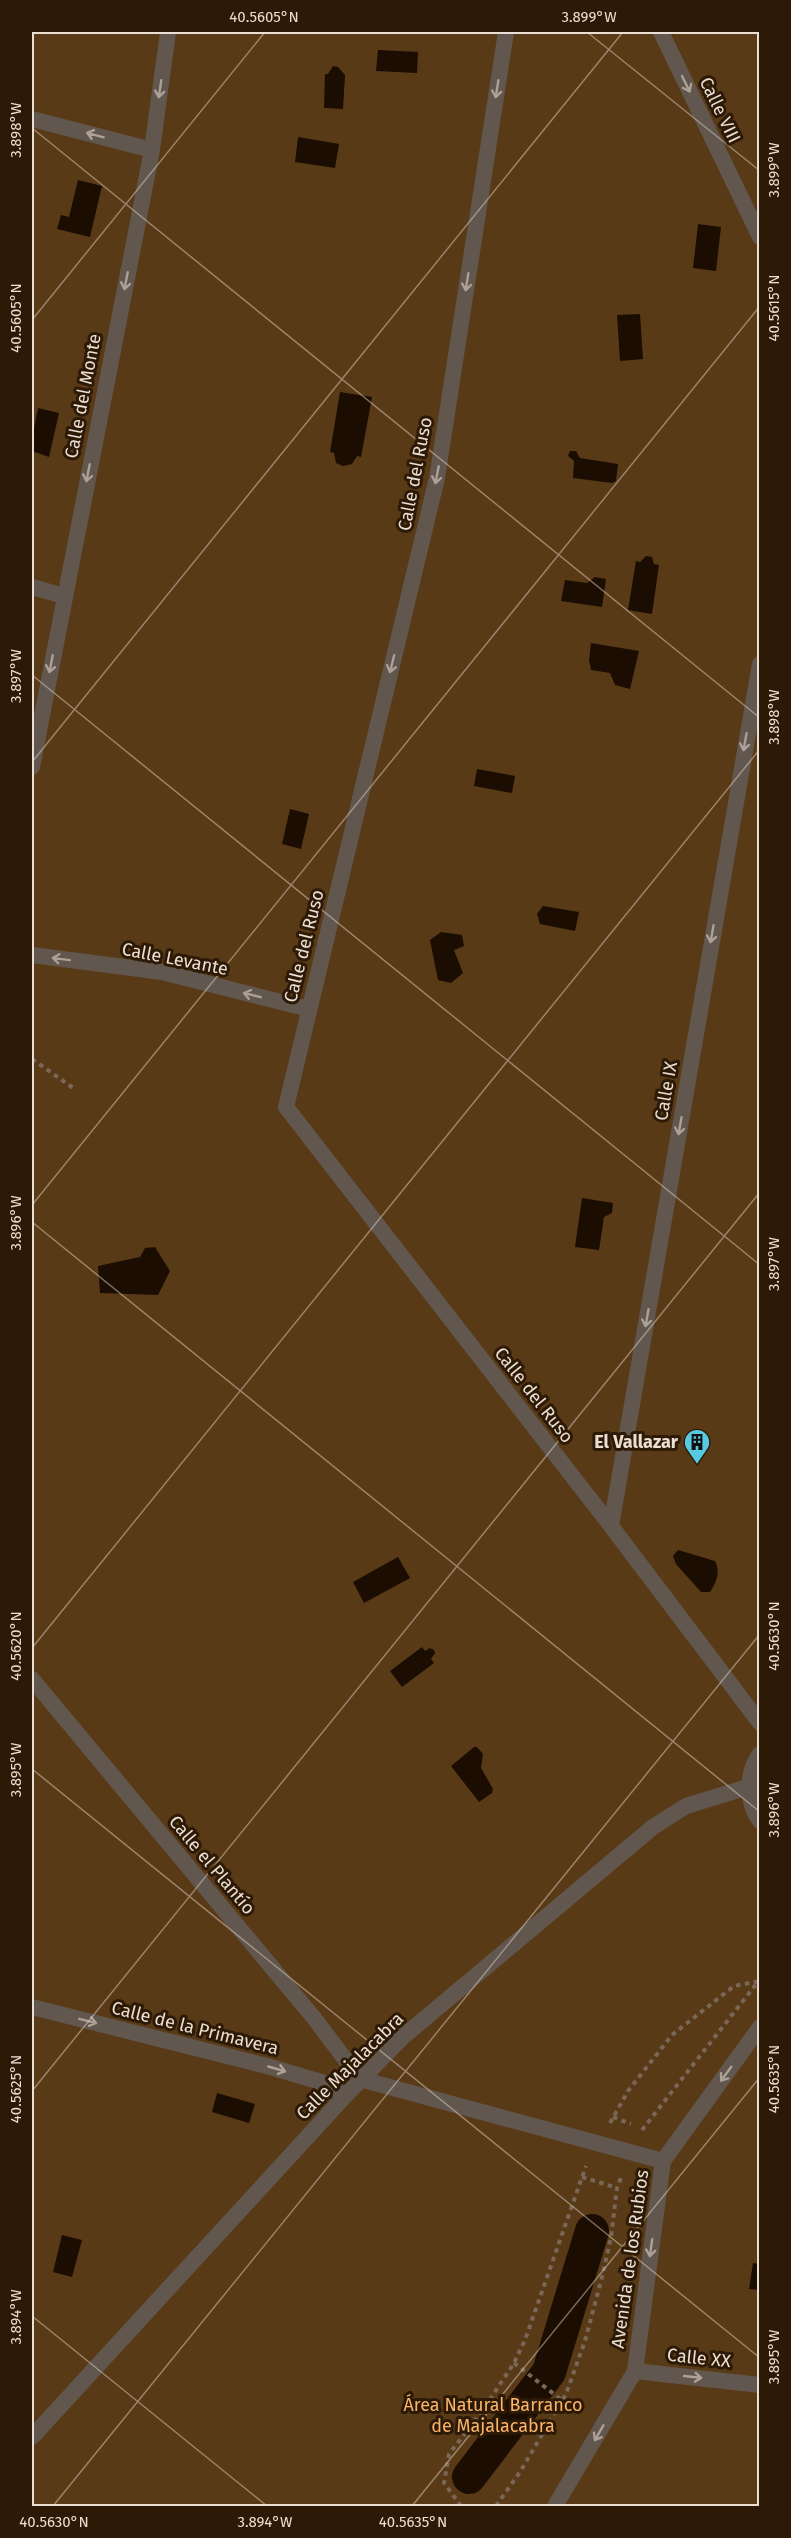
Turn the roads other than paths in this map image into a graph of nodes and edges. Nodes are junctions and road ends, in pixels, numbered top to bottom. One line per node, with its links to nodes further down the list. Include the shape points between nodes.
1 (168, 32): 5 (street, Calle del Monte, one-way to 5)
2 (506, 32): 12 (street, Calle del Ruso, one-way to 12, via 437,478)
3 (661, 32): 6 (street, Calle VIII, one-way to 6)
4 (32, 118): 5 (street, one-way to 4)
5 (152, 150): 8 (street, Calle del Monte, one-way to 8)
6 (759, 237)
7 (32, 587): 8 (street)
8 (64, 596): 10 (street, Calle del Monte, one-way to 10)
9 (759, 664): 13 (street, Calle IX, one-way to 13)
10 (32, 767)
11 (32, 955): 12 (street, Calle Levante, one-way to 11, via 162,972)
12 (309, 1009): 13 (street, Calle del Ruso, via 286,1107)
13 (611, 1526): 15 (street, Calle del Ruso)
14 (32, 1679): 21 (street, Calle el Plantío, via 314,2018)
15 (759, 1723)
16 (759, 1754): 17 (street)
17 (748, 1787): 18 (street); 21 (street, Calle Majalacabra, via 686,1806 653,1827 404,2036)
18 (759, 1821)
19 (32, 2007): 22 (street, Calle de la Primavera, one-way to 22, via 267,2066 331,2085)
20 (759, 2027): 23 (street, Avenida de los Rubios, one-way to 23)
21 (360, 2079): 22 (street, Calle Majalacabra); 23 (street)
22 (345, 2096): 26 (street, Calle Majalacabra)
23 (663, 2161): 24 (street, Avenida de los Rubios, one-way to 24)
24 (635, 2371): 25 (street, Calle XX, one-way to 25); 27 (street, Avenida de los Rubios, one-way to 27)
25 (759, 2385)
26 (32, 2437)
27 (555, 2506)

